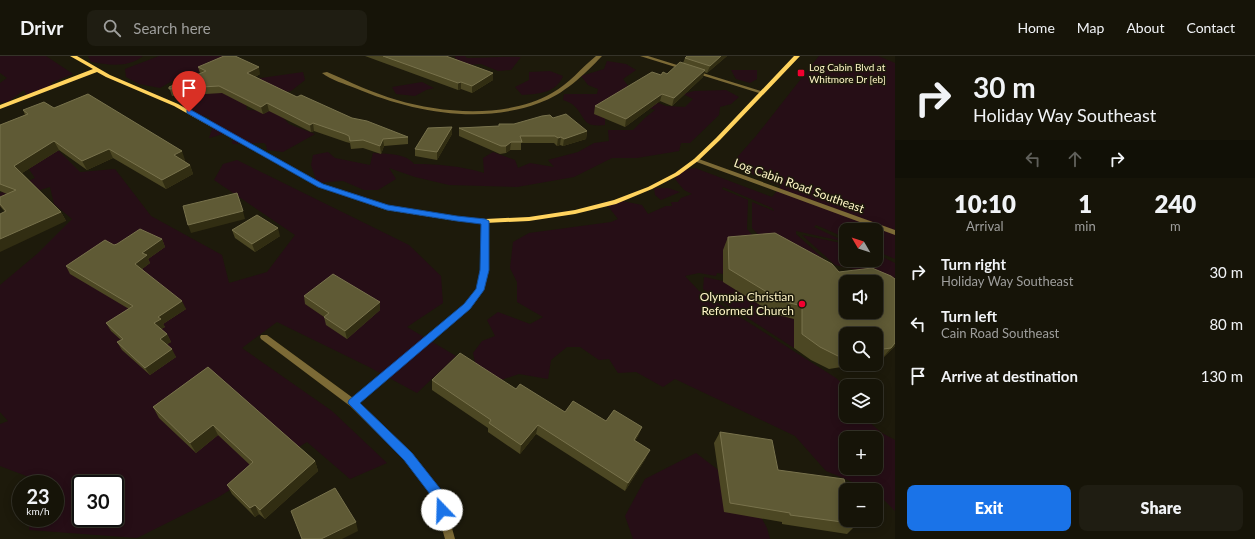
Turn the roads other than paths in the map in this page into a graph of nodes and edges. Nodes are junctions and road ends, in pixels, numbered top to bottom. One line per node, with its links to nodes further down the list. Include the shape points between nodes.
1 (73, 56): 5 (street)
2 (599, 56): 6 (street, via 569,85 552,96 524,106 476,113 426,109 404,104)
3 (644, 56): 7 (street)
4 (797, 56): 7 (street)
5 (96, 70): 8 (street); 10 (street, via 176,104 321,186 387,208)
6 (325, 73)
7 (761, 92): 9 (street)
8 (0, 107)
9 (696, 160): 10 (street, via 677,174 616,202 529,219); 11 (street, Log Cabin Road Southeast)
10 (485, 221): 13 (street, via 485,270 480,290 467,307)
11 (895, 233)
12 (264, 337): 13 (street)
13 (353, 403): 14 (street, via 408,456 438,495)
14 (450, 539)

